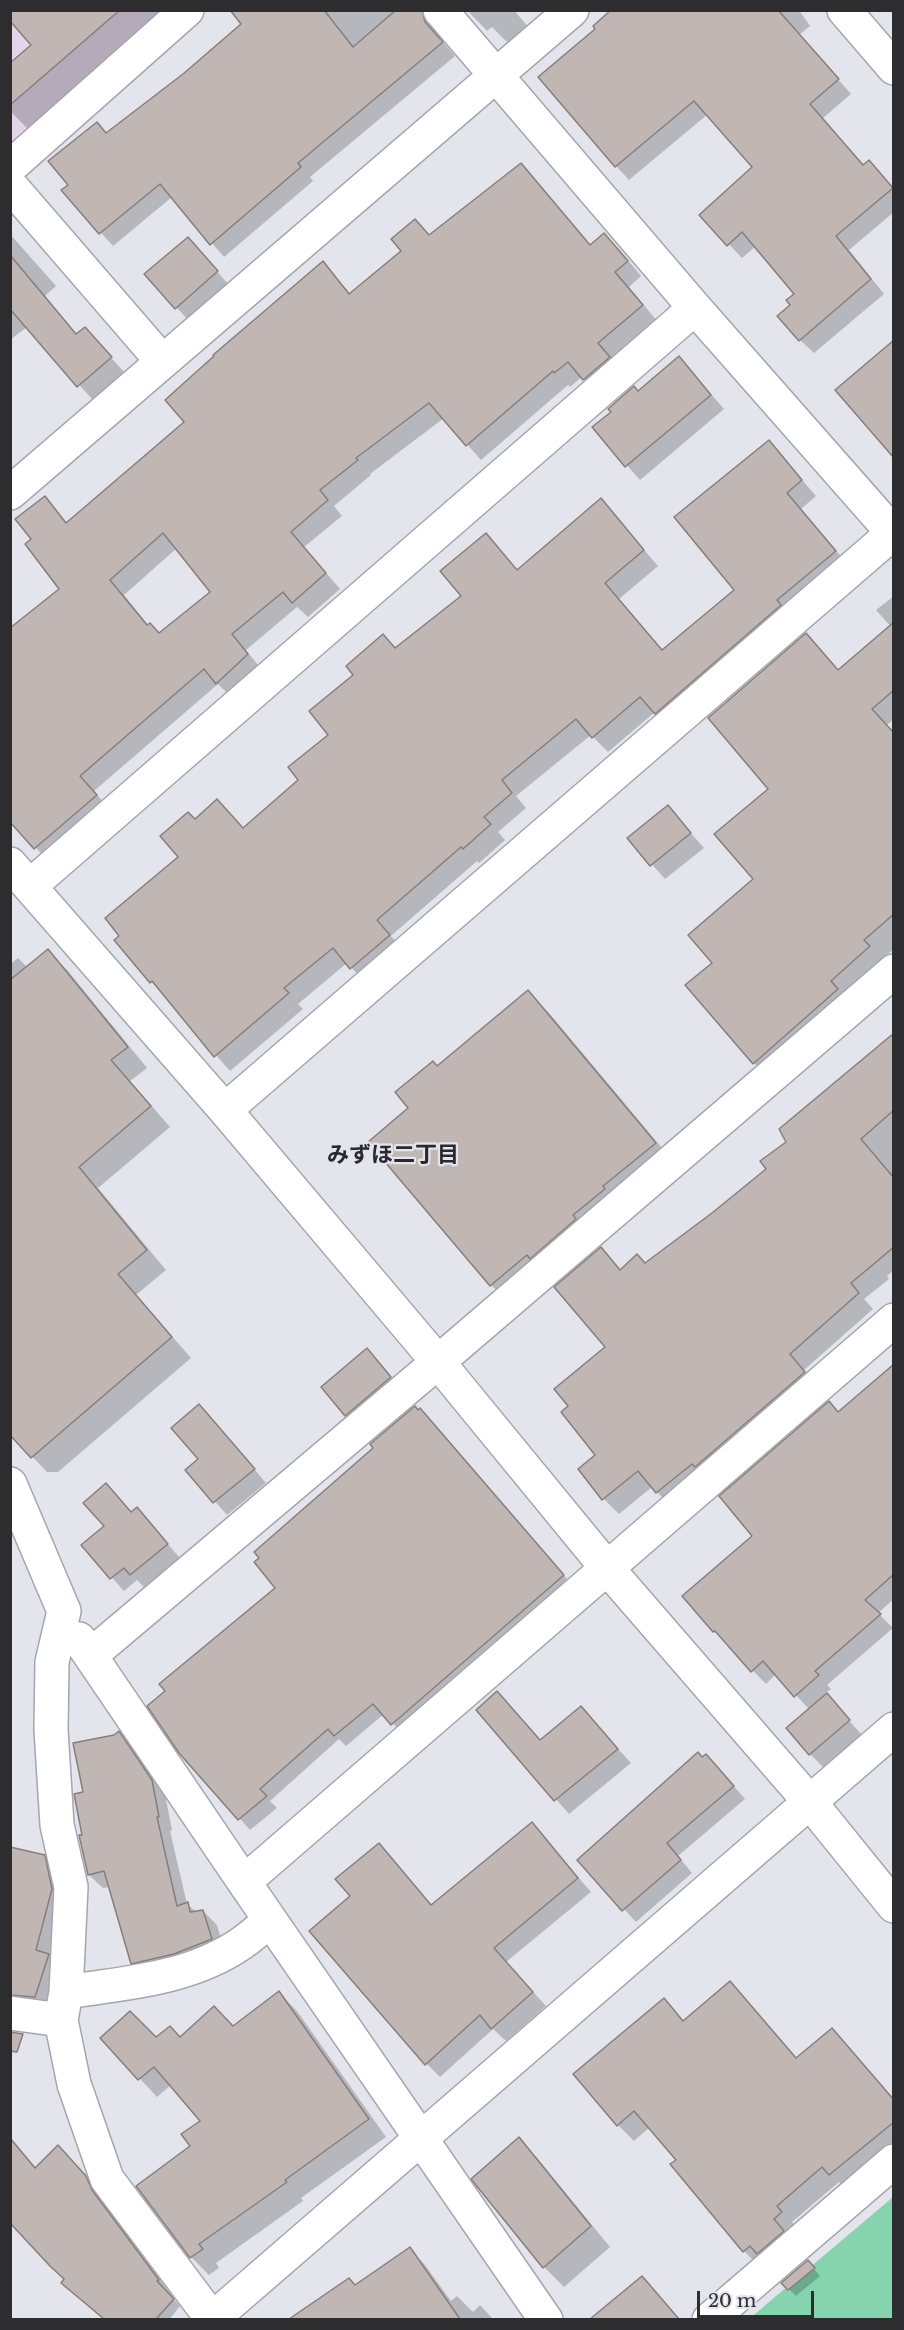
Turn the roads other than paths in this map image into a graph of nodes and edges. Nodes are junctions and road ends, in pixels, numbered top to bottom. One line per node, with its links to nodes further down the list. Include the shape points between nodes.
1 (187, 10): 7 (street)
2 (440, 10): 6 (street)
3 (572, 10): 6 (street)
4 (844, 10): 5 (street)
5 (894, 68)
6 (496, 75): 9 (street); 10 (street)
7 (10, 167)
8 (10, 185): 10 (street)
9 (695, 308): 12 (street); 13 (street)
10 (162, 361): 11 (street)
11 (10, 493)
12 (893, 533): 15 (street)
13 (18, 880): 15 (street)
14 (894, 972): 17 (street)
15 (225, 1110): 17 (street)
16 (894, 1320): 19 (street)
17 (438, 1362): 19 (street); 21 (street)
18 (10, 1484): 20 (street)
19 (607, 1568): 23 (street); 24 (street)
20 (64, 1611): 21 (street); 27 (street, via 52,1662 51,1730 57,1825 70,1887)
21 (91, 1655): 24 (street)
22 (894, 1729): 23 (street)
23 (809, 1801): 25 (street); 29 (street)
24 (244, 1882): 26 (street)
25 (894, 1906)
26 (270, 1920): 27 (street, via 240,1944 202,1964); 29 (street)
27 (63, 2006): 28 (street); 31 (street, via 74,2084 107,2179)
28 (10, 2013)
29 (421, 2138): 31 (street); 32 (street)
30 (894, 2161): 33 (street)
31 (212, 2319)
32 (546, 2319)
33 (709, 2319)

